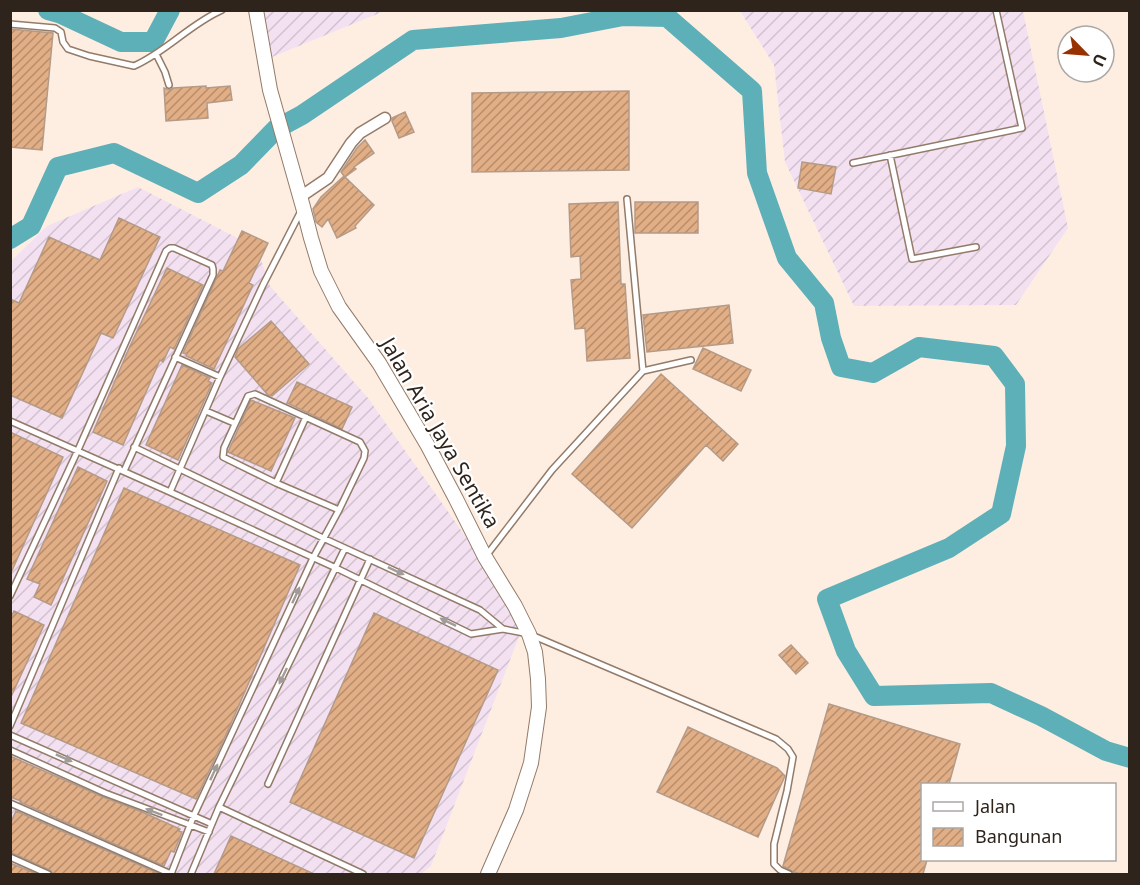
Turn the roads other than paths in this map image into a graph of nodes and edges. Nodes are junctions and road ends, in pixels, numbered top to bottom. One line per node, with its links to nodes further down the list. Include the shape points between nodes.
1 (222, 10): 5 (lane, via 206,17)
2 (256, 10): 11 (street, Jalan Aria Jaya Sentika, via 270,90)
3 (996, 10): 8 (lane, via 1022,128)
4 (10, 24): 5 (lane, via 55,28 68,49 130,65)
5 (156, 54): 6 (lane)
6 (169, 85)
7 (385, 118): 11 (street, via 360,133 328,178)
8 (890, 155): 9 (lane); 12 (lane, via 912,259)
9 (853, 163)
10 (627, 199): 15 (lane)
11 (302, 202): 16 (lane); 30 (street, Jalan Aria Jaya Sentika, via 321,271 339,307 379,363)
12 (976, 248)
13 (174, 357): 16 (lane); 21 (lane); 22 (lane, via 213,269 212,265 170,248)
14 (691, 360): 15 (lane)
15 (644, 371): 30 (lane, via 552,470)
16 (220, 377): 17 (lane)
17 (206, 411): 20 (lane); 23 (lane)
18 (306, 417): 20 (lane, via 255,394 248,396); 25 (lane); 27 (lane, via 360,442 365,452)
19 (10, 420): 22 (lane)
20 (234, 423): 25 (lane, via 224,457)
21 (134, 447): 23 (lane); 24 (lane)
22 (78, 450): 24 (lane); 35 (lane)
23 (180, 469): 26 (lane); 28 (lane)
24 (121, 470): 26 (lane); 38 (lane)
25 (276, 483): 27 (lane)
26 (170, 492): 31 (lane)
27 (339, 510): 28 (lane)
28 (323, 538): 29 (lane); 31 (lane)
29 (345, 548): 32 (lane); 33 (lane)
30 (485, 557): 37 (street, Jalan Aria Jaya Sentika)
31 (313, 558): 33 (lane); 44 (lane, one-way to 31)
32 (370, 559): 34 (lane); 36 (lane, one-way to 36, via 480,610)
33 (336, 568): 34 (lane); 43 (lane, one-way to 43)
34 (360, 580): 36 (lane, one-way to 34, via 471,634); 41 (lane)
35 (10, 596)
36 (503, 629): 37 (lane)
37 (529, 634): 53 (street, Jalan Aria Jaya Sentika, via 538,679 537,730 516,810); 54 (lane, via 776,739 788,748 793,757 774,844 774,864)
38 (10, 726)
39 (10, 735): 44 (lane, one-way to 44)
40 (10, 750): 46 (lane, one-way to 40)
41 (268, 784)
42 (10, 803): 50 (lane)
43 (219, 807): 45 (lane); 52 (lane)
44 (194, 815): 45 (lane); 46 (lane)
45 (212, 824): 47 (lane)
46 (190, 826): 47 (lane); 50 (lane)
47 (208, 832): 51 (lane)
48 (10, 857): 49 (lane)
49 (48, 874)
50 (171, 874)
51 (191, 874)
52 (363, 874)
53 (488, 874)
54 (789, 874)

